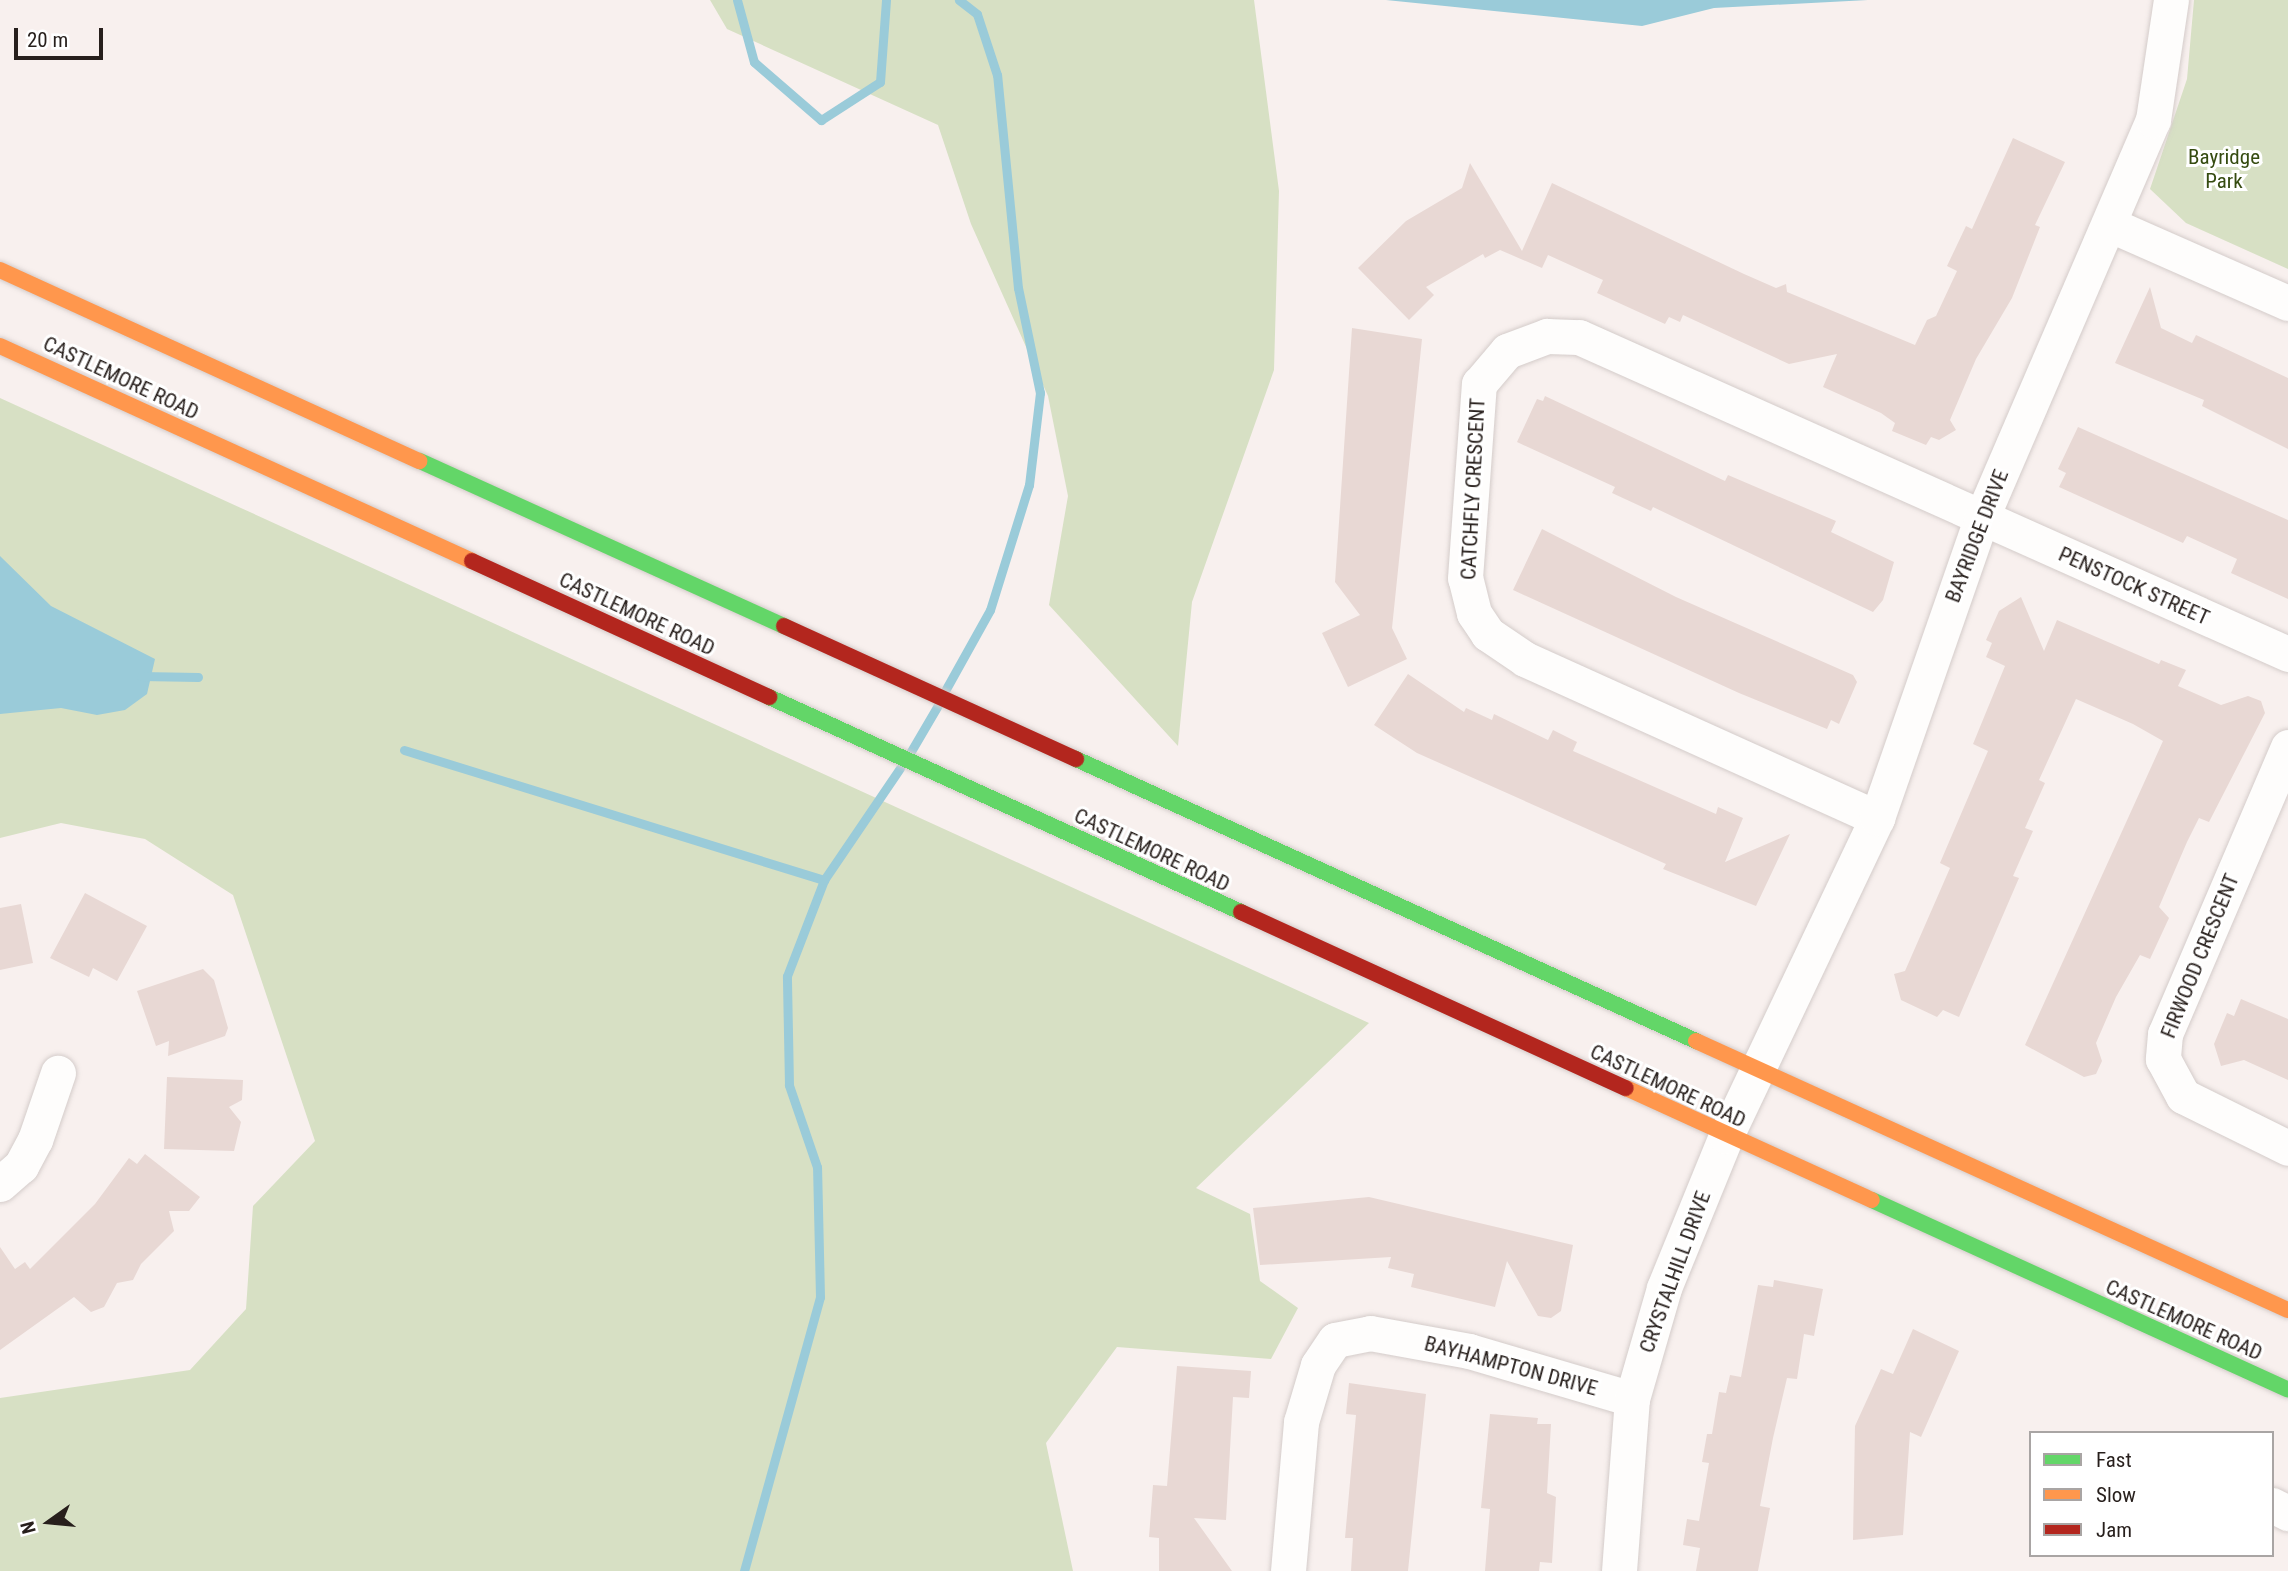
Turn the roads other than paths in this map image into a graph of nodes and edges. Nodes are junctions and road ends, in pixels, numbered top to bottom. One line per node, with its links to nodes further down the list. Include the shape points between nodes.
1 (2172, 0): 2 (street, BAYRIDGE DRIVE, via 2153,120)
2 (2111, 225): 4 (street); 6 (street, BAYRIDGE DRIVE)
3 (0, 270): 10 (main road)
4 (2288, 303)
5 (0, 346): 12 (main road, CASTLEMORE ROAD)
6 (1981, 519): 7 (street, PENSTOCK STREET); 9 (street, BAYRIDGE DRIVE); 9 (street, CATCHFLY CRESCENT, via 1579,337 1546,336 1507,351 1479,384 1465,578 1474,613 1488,634 1525,659)
7 (2288, 654)
8 (2288, 747): 13 (street, FIRWOOD CRESCENT, via 2165,1034 2162,1059 2183,1096)
9 (1877, 818): 10 (street, BAYRIDGE DRIVE)
10 (1759, 1065): 12 (street, CRYSTALHILL DRIVE); 15 (main road)
11 (58, 1073): 14 (street, via 35,1140 21,1166)
12 (1726, 1136): 16 (main road, CASTLEMORE ROAD); 17 (street, CRYSTALHILL DRIVE, via 1664,1288)
13 (2288, 1148)
14 (0, 1184)
15 (2288, 1310)
16 (2288, 1390)
17 (1632, 1399): 18 (street, BAYHAMPTON DRIVE, via 1469,1351 1370,1333 1335,1340 1318,1365 1301,1422); 19 (street, CRYSTALHILL DRIVE)
18 (1288, 1571)
19 (1619, 1571)

